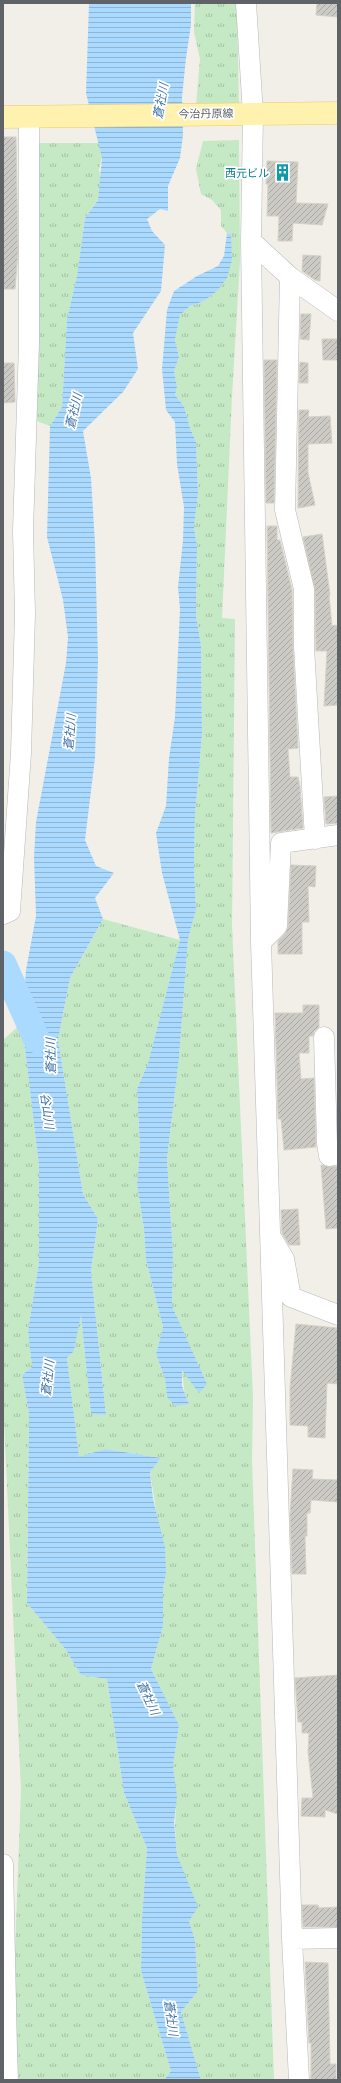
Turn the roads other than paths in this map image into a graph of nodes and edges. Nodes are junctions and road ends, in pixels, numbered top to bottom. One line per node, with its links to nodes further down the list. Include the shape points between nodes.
1 (247, 5): 3 (street)
2 (338, 113): 3 (main road, 今治丹原線)
3 (246, 114): 4 (main road, 今治丹原線); 6 (street)
4 (29, 116): 5 (main road, 今治丹原線); 11 (street, via 28,343 23,531 25,614 21,753 10,911)
5 (3, 117)
6 (251, 241): 7 (street); 12 (street)
7 (290, 277): 8 (street); 10 (street, via 285,510 304,589 304,647)
8 (338, 311)
9 (338, 835): 10 (street)
10 (315, 838): 12 (street, via 282,843 277,926)
11 (3, 914)
12 (261, 942): 15 (street)
13 (324, 1037): 14 (street, via 326,1143 328,1156)
14 (338, 1154)
15 (270, 1236): 16 (street, via 284,1259 291,1297); 19 (street)
16 (338, 1315)
17 (3, 1864): 20 (street)
18 (338, 1938): 19 (street)
19 (292, 1939): 22 (street)
20 (5, 2052): 21 (street)
21 (8, 2080)
22 (299, 2080)

